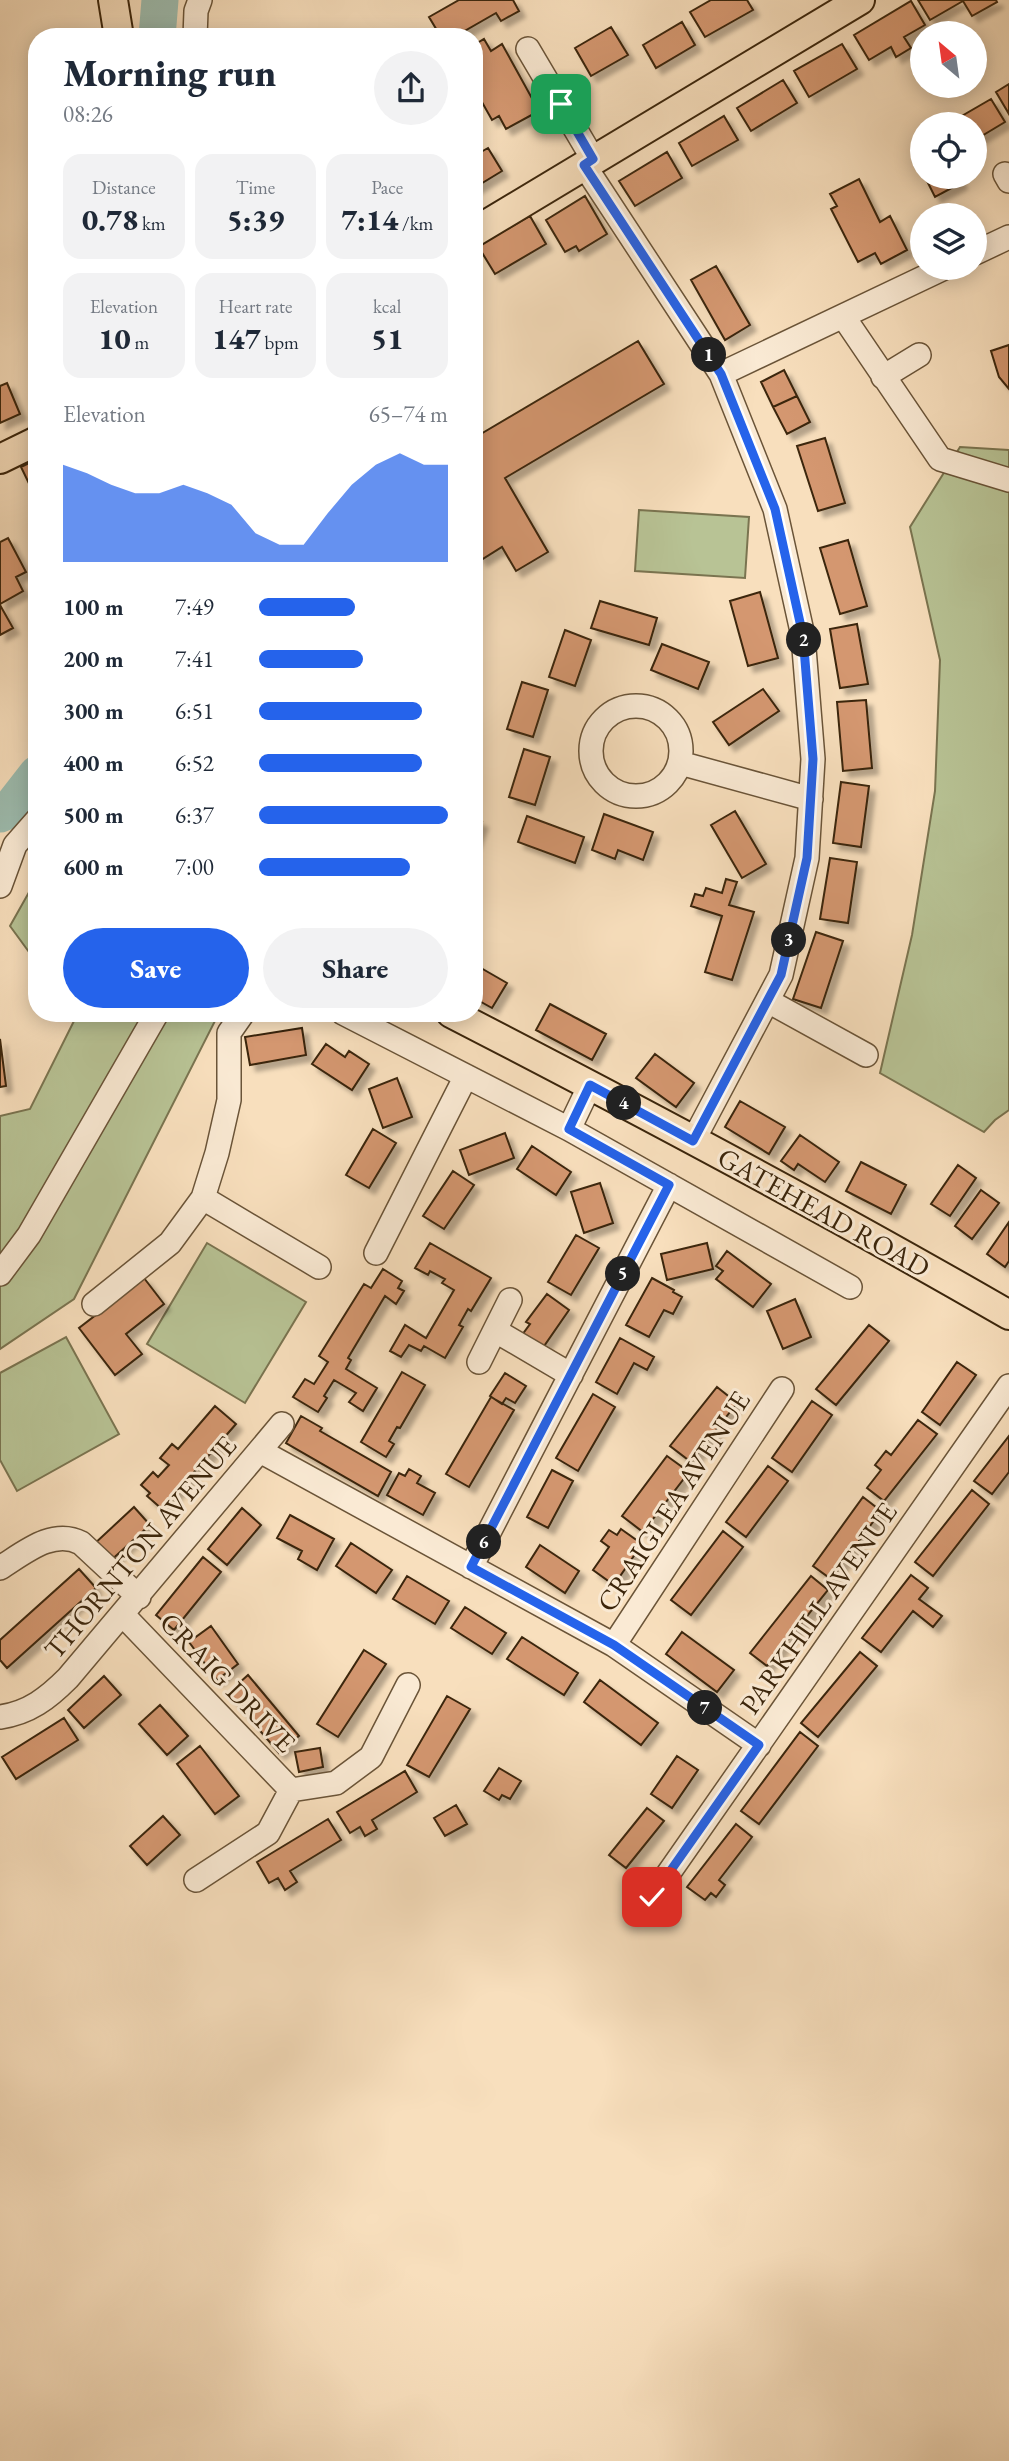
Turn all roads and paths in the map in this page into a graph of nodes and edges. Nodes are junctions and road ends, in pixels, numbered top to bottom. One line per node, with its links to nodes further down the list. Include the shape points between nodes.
1 (113, 0): 4 (main road)
2 (200, 0): 5 (street)
3 (860, 0): 7 (main road)
4 (118, 28)
5 (195, 28)
6 (528, 49): 7 (street)
7 (589, 162): 8 (main road); 14 (street)
8 (483, 227)
9 (1009, 237): 10 (street)
10 (987, 247)
11 (919, 280): 12 (street)
12 (843, 316): 14 (street); 15 (street)
13 (919, 355): 15 (street)
14 (721, 374): 20 (street, via 775,509 803,636 813,759)
15 (883, 377): 18 (street, via 940,459)
16 (28, 445): 17 (main road)
17 (0, 459)
18 (1009, 480)
19 (680, 763): 19 (street, via 674,777 654,794 617,793 594,771 590,746 609,714 624,707 650,708 673,725 680,739); 20 (street)
20 (811, 799): 23 (street, via 807,858 781,975)
21 (28, 830): 22 (street, via 15,845)
22 (0, 886)
23 (768, 1001): 28 (street); 32 (street)
24 (152, 1022): 37 (street, via 29,1235)
25 (236, 1022): 34 (street, via 229,1032 229,1100)
26 (361, 1022): 29 (street)
27 (468, 1022): 30 (main road, GATEHEAD ROAD)
28 (866, 1055)
29 (466, 1076): 31 (street); 35 (street)
30 (590, 1085): 31 (street); 32 (main road, GATEHEAD ROAD)
31 (569, 1129): 33 (street)
32 (693, 1141): 41 (main road, GATEHEAD ROAD)
33 (669, 1185): 38 (street); 44 (street)
34 (203, 1198): 36 (street); 40 (street, via 170,1243)
35 (376, 1253)
36 (319, 1267)
37 (0, 1274)
38 (850, 1287)
39 (510, 1300): 42 (street)
40 (94, 1304)
41 (1009, 1315)
42 (496, 1331): 43 (street); 44 (street)
43 (479, 1362)
44 (571, 1375): 49 (street)
45 (1009, 1386): 56 (street, PARKHILL AVENUE)
46 (782, 1389): 53 (street, CRAIGLEA AVENUE)
47 (282, 1423): 48 (street, THORNTON AVENUE)
48 (260, 1451): 49 (street, CRAIGLEA AVENUE); 51 (street, THORNTON AVENUE)
49 (471, 1567): 53 (street, CRAIGLEA AVENUE)
50 (0, 1568): 51 (street, via 49,1540 73,1539)
51 (138, 1597): 52 (street, THORNTON AVENUE)
52 (123, 1615): 55 (street, THORNTON AVENUE, via 51,1695 19,1715); 57 (street, CRAIG DRIVE)
53 (614, 1645): 56 (street, CRAIGLEA AVENUE)
54 (408, 1685): 57 (street, CRAIG DRIVE, via 371,1757 337,1783)
55 (0, 1717)
56 (759, 1745): 59 (street, PARKHILL AVENUE)
57 (291, 1790): 58 (street, CRAIG DRIVE, via 268,1833)
58 (196, 1880)
59 (652, 1897)

